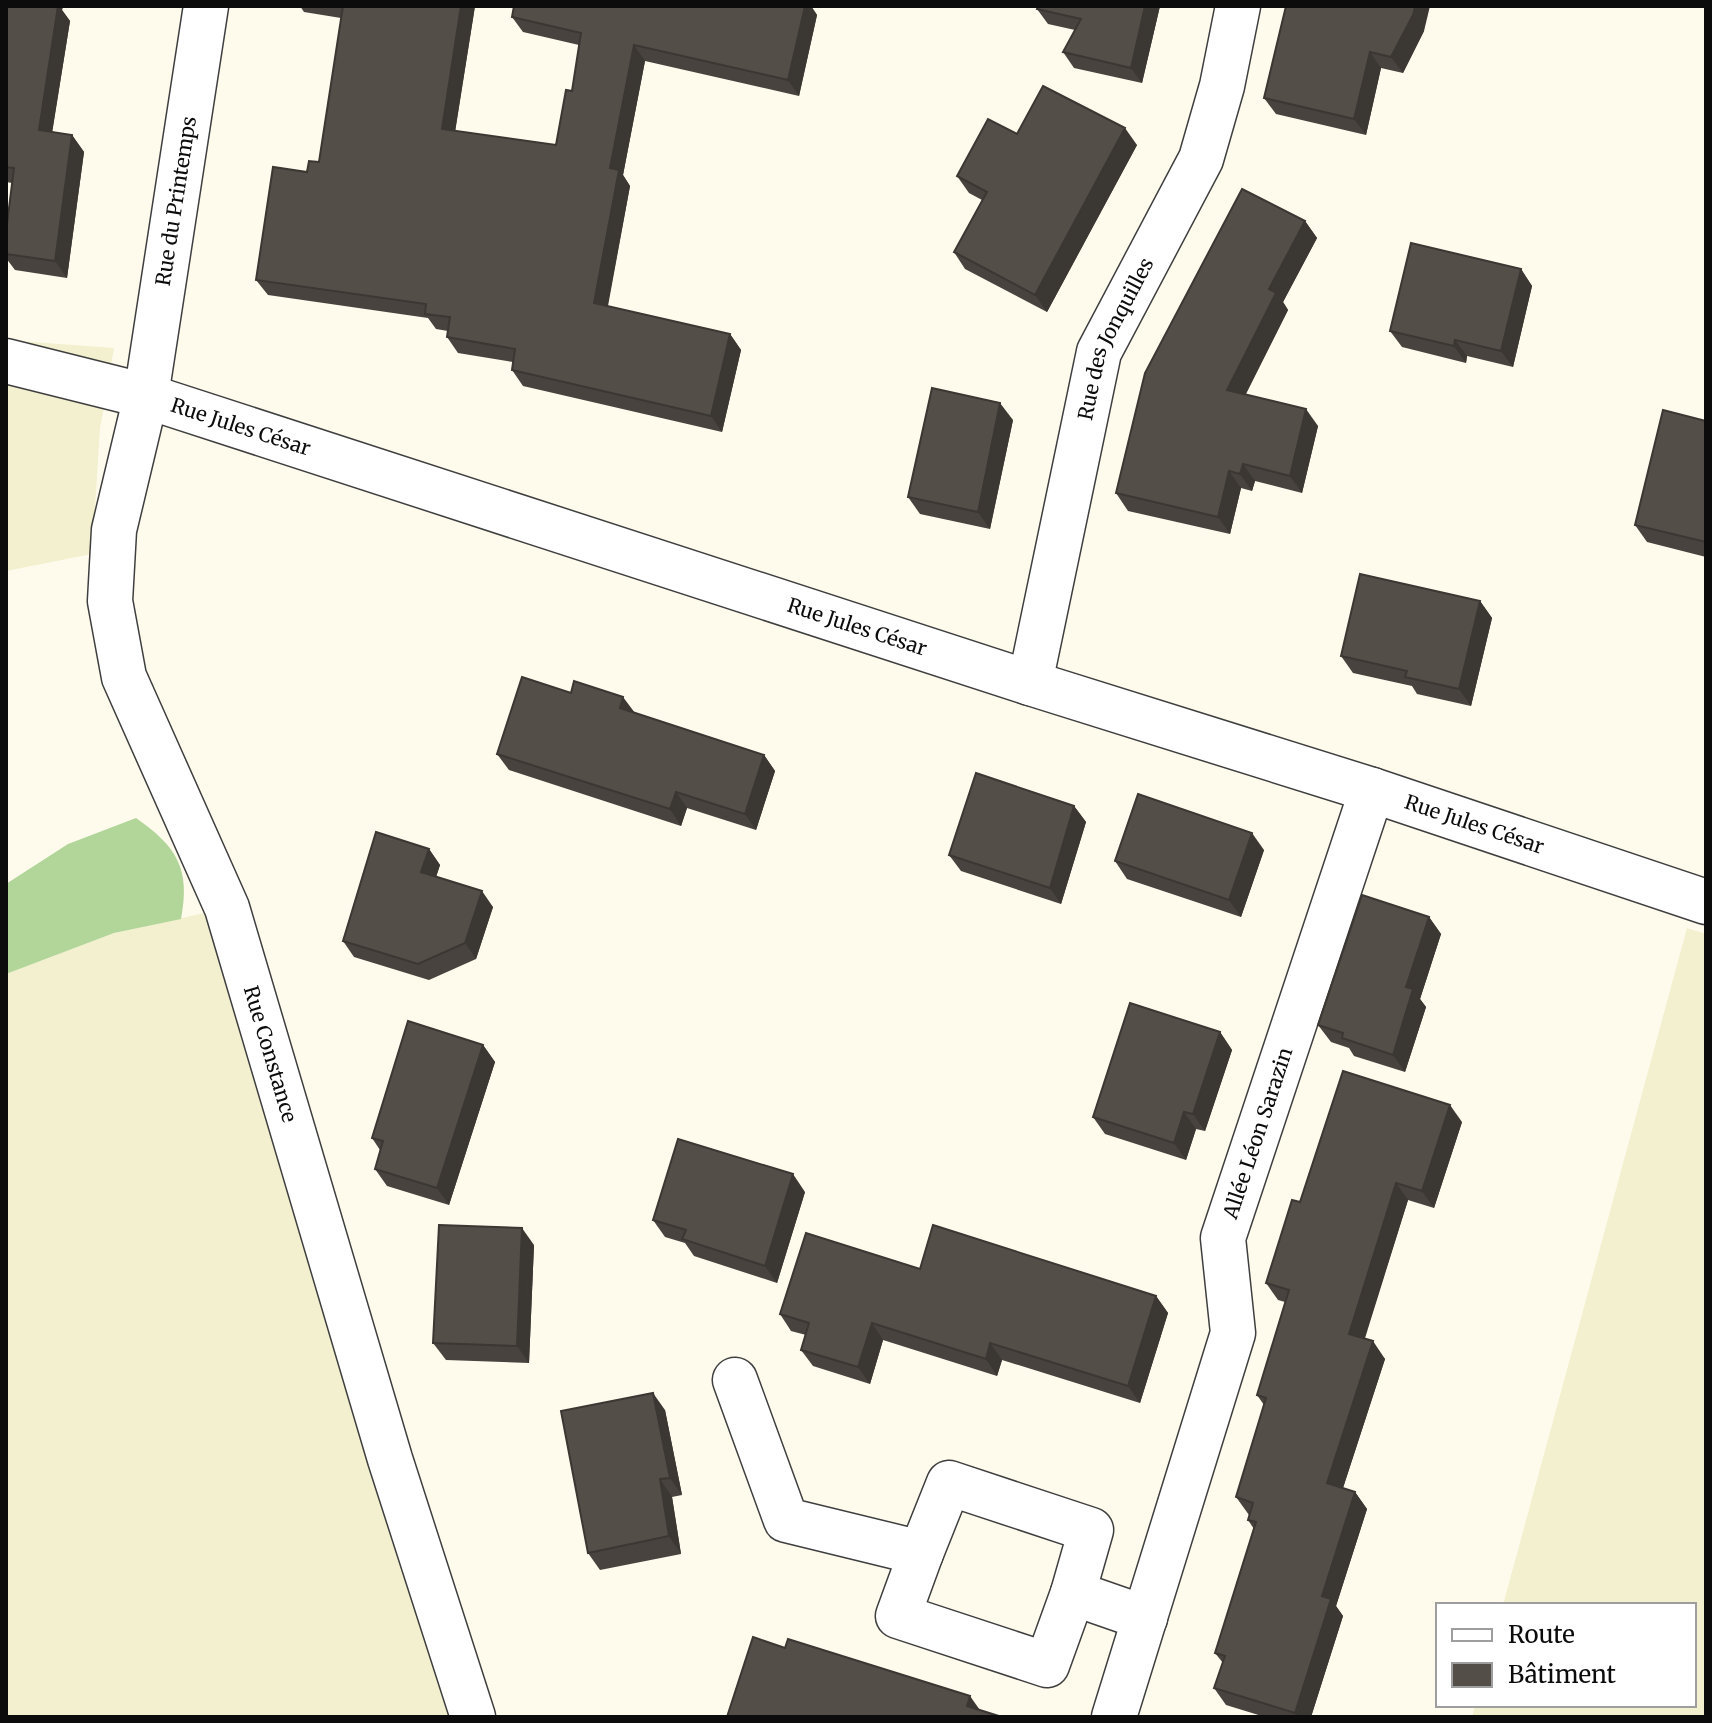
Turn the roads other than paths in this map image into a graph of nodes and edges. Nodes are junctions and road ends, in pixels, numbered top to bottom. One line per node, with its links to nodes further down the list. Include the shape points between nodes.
1 (206, 6): 4 (street, Rue du Printemps)
2 (1238, 6): 5 (street, Rue des Jonquilles, via 1201,159 1099,352)
3 (6, 361): 4 (street, Rue Jules César)
4 (146, 396): 5 (street, Rue Jules César); 12 (street, Rue Constance, via 114,530 110,601 124,677 227,908 390,1459)
5 (1030, 683): 6 (street, Rue Jules César)
6 (1372, 790): 7 (street, Rue Jules César); 11 (street, Allée Léon Sarazin, via 1223,1238 1233,1333)
7 (1706, 902)
8 (735, 1380): 9 (street, via 786,1520)
9 (921, 1553): 10 (street, via 949,1483 1091,1530); 10 (street, via 898,1616 1047,1665)
10 (1073, 1593): 11 (street)
11 (1145, 1618): 13 (street, Allée Léon Sarazin)
12 (473, 1717)
13 (1114, 1717)

